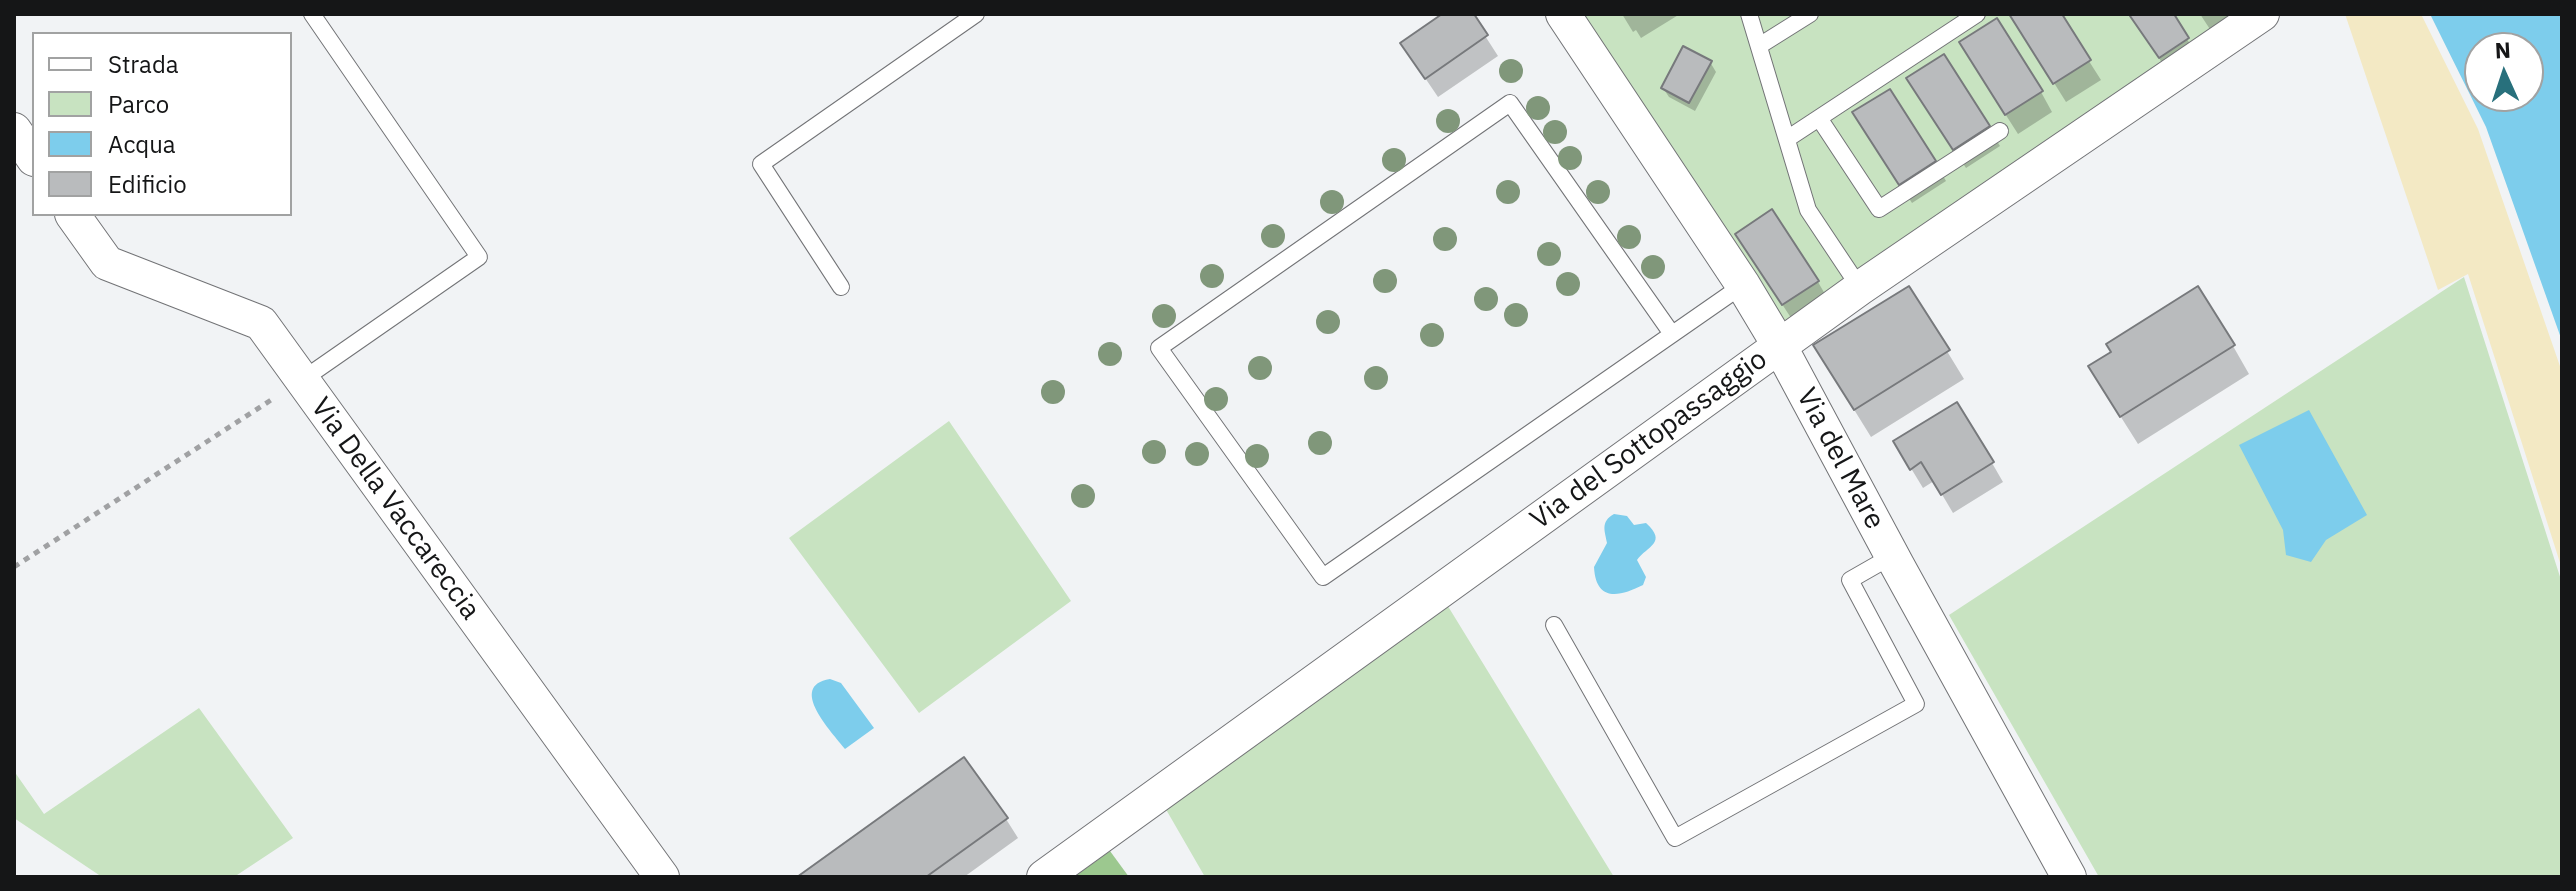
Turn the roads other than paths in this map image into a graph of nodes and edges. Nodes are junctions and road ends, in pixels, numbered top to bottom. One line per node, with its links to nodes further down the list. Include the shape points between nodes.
1 (312, 14): 20 (lane, via 479,257)
2 (976, 14): 16 (lane, via 761,164)
3 (1563, 14): 15 (street, Via del Mare)
4 (1749, 14): 8 (lane)
5 (1810, 14): 8 (lane)
6 (1977, 14): 9 (lane)
7 (2262, 14): 17 (street, Via del Sottopassaggio)
8 (1759, 46): 12 (lane)
9 (1819, 118): 11 (lane, via 1879,209); 12 (lane)
10 (14, 130): 13 (street)
11 (2000, 131)
12 (1787, 139): 17 (lane, via 1808,210)
13 (32, 156)
14 (73, 216): 20 (street, Via Della Vaccareccia, via 107,263 261,323)
15 (1743, 285): 18 (lane); 19 (street, Via del Mare)
16 (841, 287)
17 (1860, 288): 19 (street, Via del Sottopassaggio)
18 (1672, 334): 18 (lane, via 1323,577 1159,348 1510,103)
19 (1779, 345): 21 (street, Via del Mare); 24 (street, Via del Sottopassaggio)
20 (302, 380): 23 (street, Via Della Vaccareccia)
21 (1892, 556): 22 (lane, via 1850,580 1916,704 1675,838); 25 (street, Via del Mare)
22 (1554, 625)
23 (662, 877)
24 (1044, 877)
25 (2069, 877)

